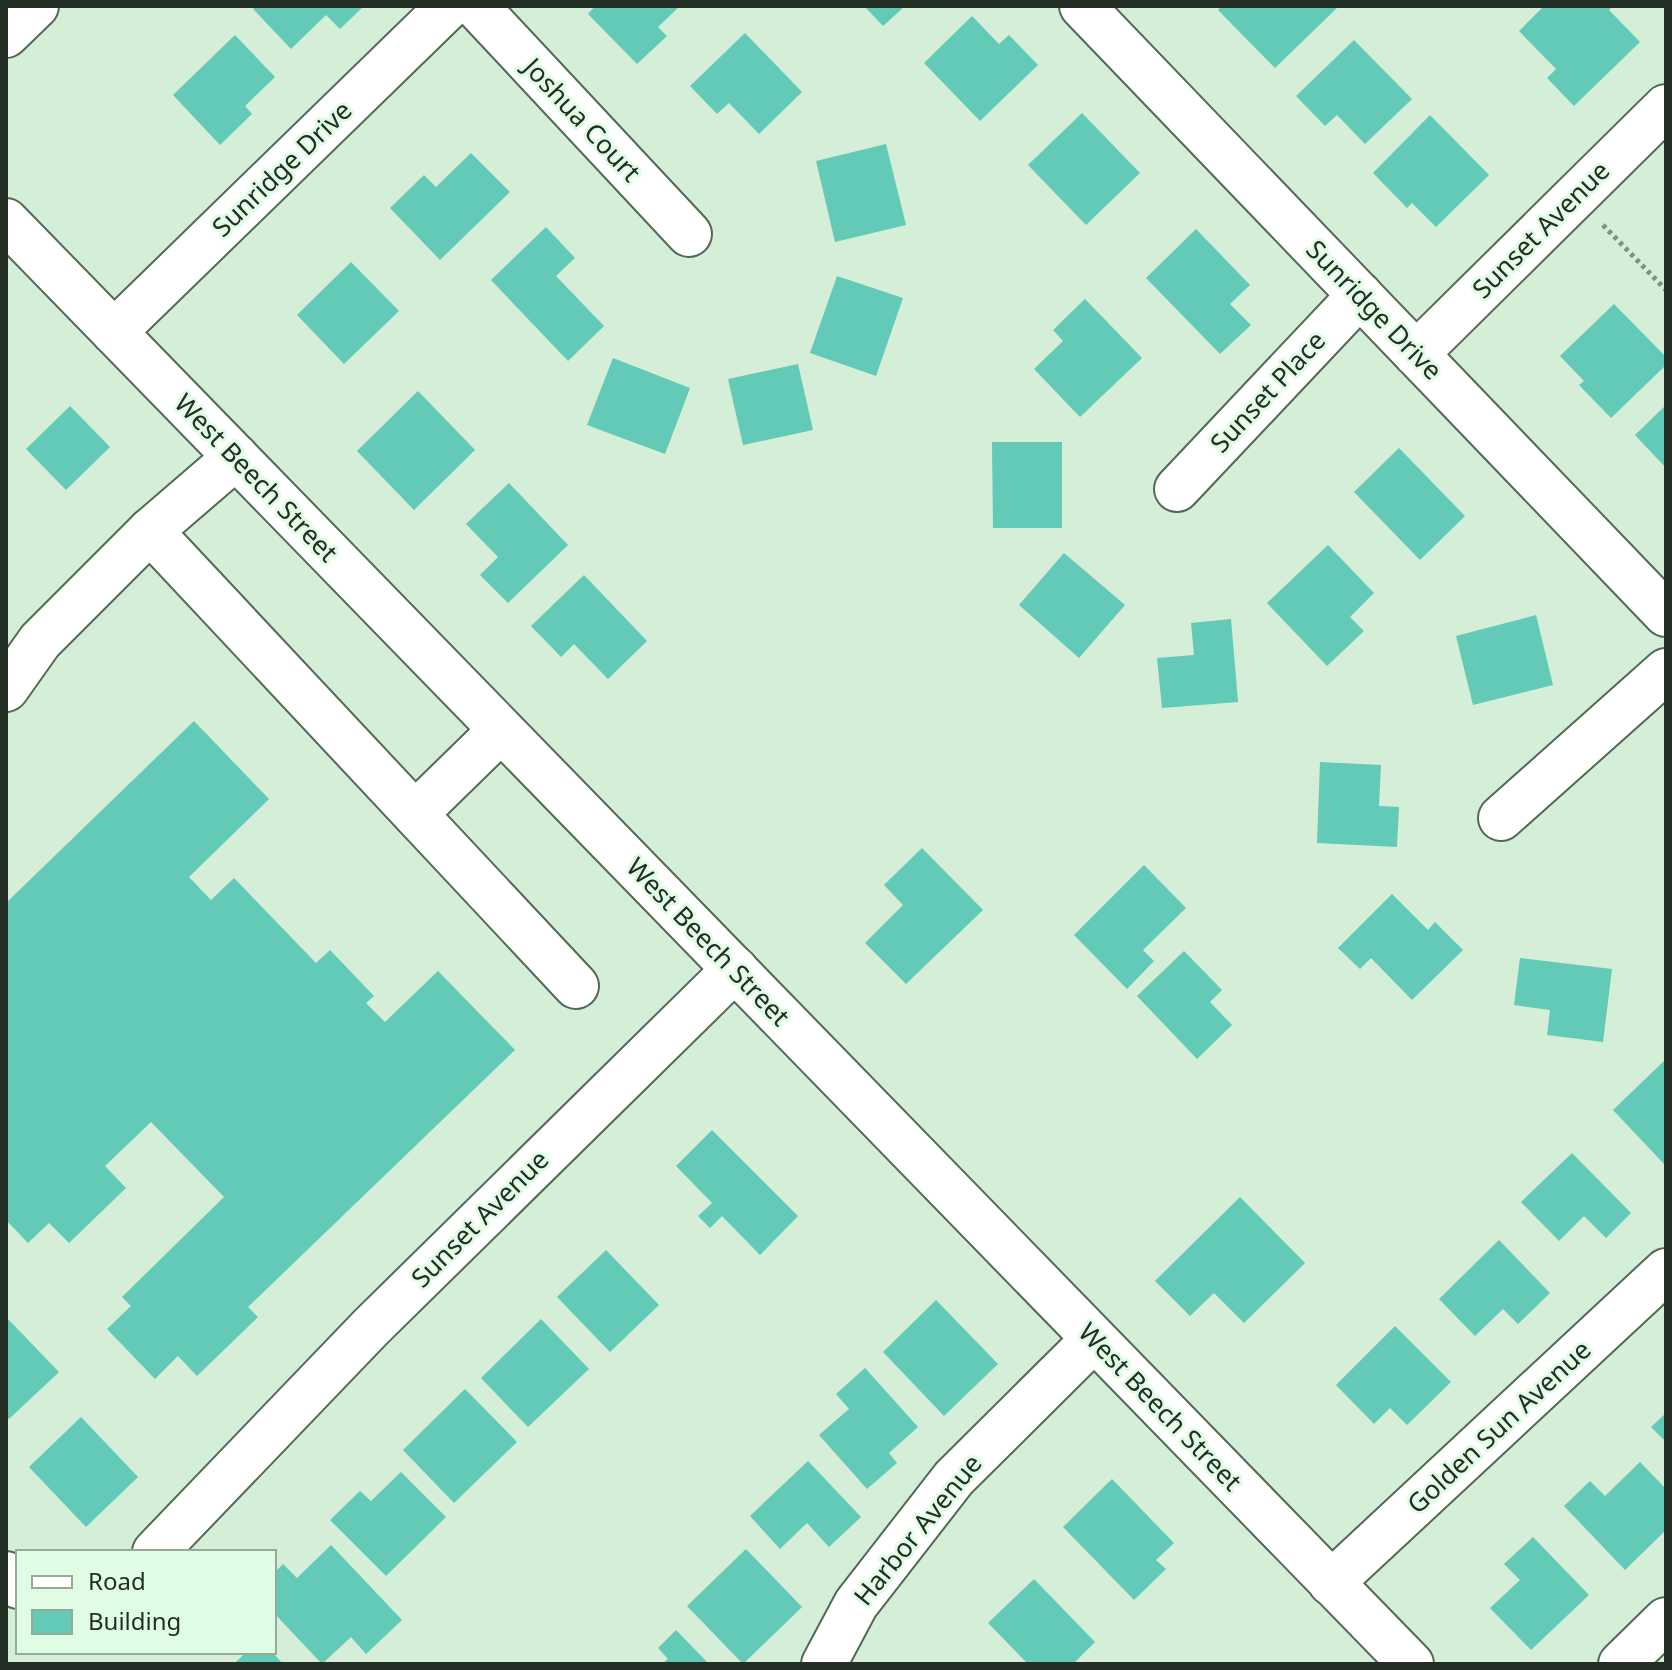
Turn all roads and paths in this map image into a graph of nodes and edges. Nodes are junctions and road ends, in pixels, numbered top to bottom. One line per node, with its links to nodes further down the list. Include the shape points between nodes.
1 (36, 6): 5 (street)
2 (449, 6): 12 (street, Sunridge Drive)
3 (476, 6): 9 (street, Joshua Court)
4 (1082, 6): 11 (street, Sunridge Drive)
5 (6, 35)
6 (1666, 107): 7 (street, Sunset Avenue)
7 (1575, 196): 10 (path); 13 (street, Sunset Avenue)
8 (6, 221): 12 (street, West Beech Street)
9 (689, 234)
10 (1666, 290)
11 (1360, 295): 13 (street, Sunridge Drive); 15 (street, Sunset Place)
12 (114, 332): 14 (street, West Beech Street)
13 (1416, 354): 17 (street, Sunridge Drive)
14 (236, 457): 16 (street); 20 (street, West Beech Street)
15 (1177, 489)
16 (150, 531): 19 (street, via 40,641); 21 (street)
17 (1666, 614)
18 (1666, 671): 22 (street)
19 (6, 689)
20 (501, 730): 21 (street); 23 (street, West Beech Street)
21 (415, 814): 24 (street)
22 (1501, 818)
23 (735, 969): 26 (street, West Beech Street); 27 (street, Sunset Avenue, via 371,1327)
24 (576, 986)
25 (1666, 1271): 28 (street, Golden Sun Avenue)
26 (1094, 1339): 28 (street, West Beech Street); 30 (street, Harbor Avenue, via 954,1478 856,1604)
27 (157, 1550)
28 (1331, 1583): 31 (street, West Beech Street)
29 (1666, 1620): 32 (street)
30 (824, 1664)
31 (1411, 1664)
32 (1621, 1664)

